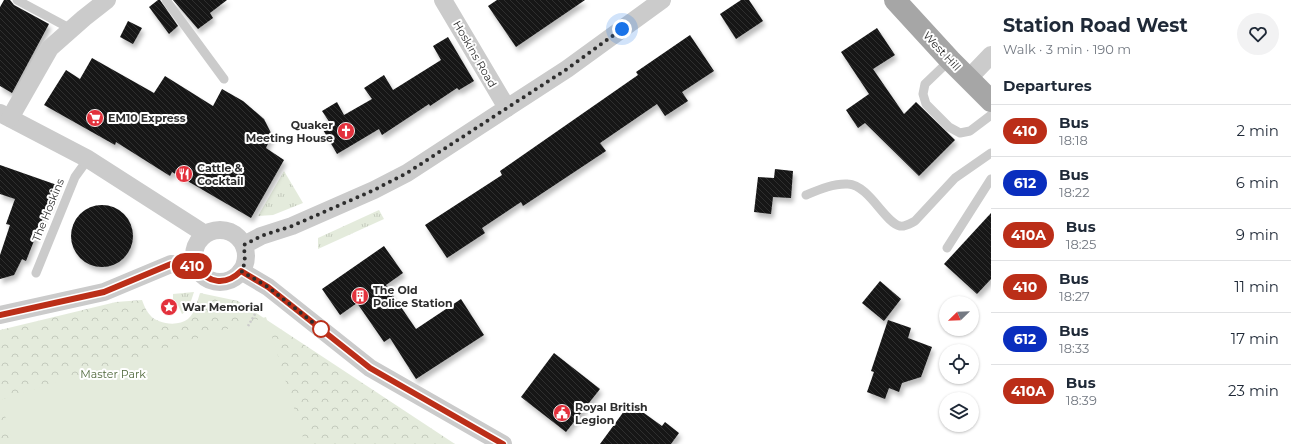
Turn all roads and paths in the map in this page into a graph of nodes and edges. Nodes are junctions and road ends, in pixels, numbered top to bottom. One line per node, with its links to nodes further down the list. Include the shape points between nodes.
1 (17, 0): 7 (lane)
2 (107, 0): 7 (street)
3 (166, 0): 10 (lane)
4 (443, 0): 13 (street, Hoskins Road)
5 (662, 0): 13 (street, via 567,69)
6 (895, 0): 9 (main road, West Hill)
7 (71, 29): 15 (street, via 50,48)
8 (991, 55): 11 (street)
9 (950, 60): 11 (main road, West Hill); 14 (lane, via 925,84 922,94 926,104 949,127 960,133 970,131)
10 (224, 79)
11 (968, 79): 12 (main road, West Hill)
12 (991, 101)
13 (506, 108): 21 (street, via 401,176)
14 (991, 115)
15 (5, 116): 17 (street)
16 (991, 153): 19 (lane, via 955,178 915,221 907,225 900,226 894,222 854,185 836,185)
17 (88, 159): 20 (street); 25 (lane, The Hoskins, via 75,177)
18 (991, 179): 22 (lane)
19 (806, 196)
20 (205, 234): 21 (street, via 212,230 227,230); 23 (street, via 194,252)
21 (244, 245): 24 (street, via 245,263)
22 (947, 248)
23 (196, 266): 24 (street, via 201,274 217,282 235,278); 27 (street, via 171,264 104,292)
24 (241, 271): 26 (street)
25 (36, 273)
26 (268, 287): 28 (path, via 257,313); 29 (street, via 370,368)
27 (0, 315)
28 (248, 326)
29 (503, 444)

